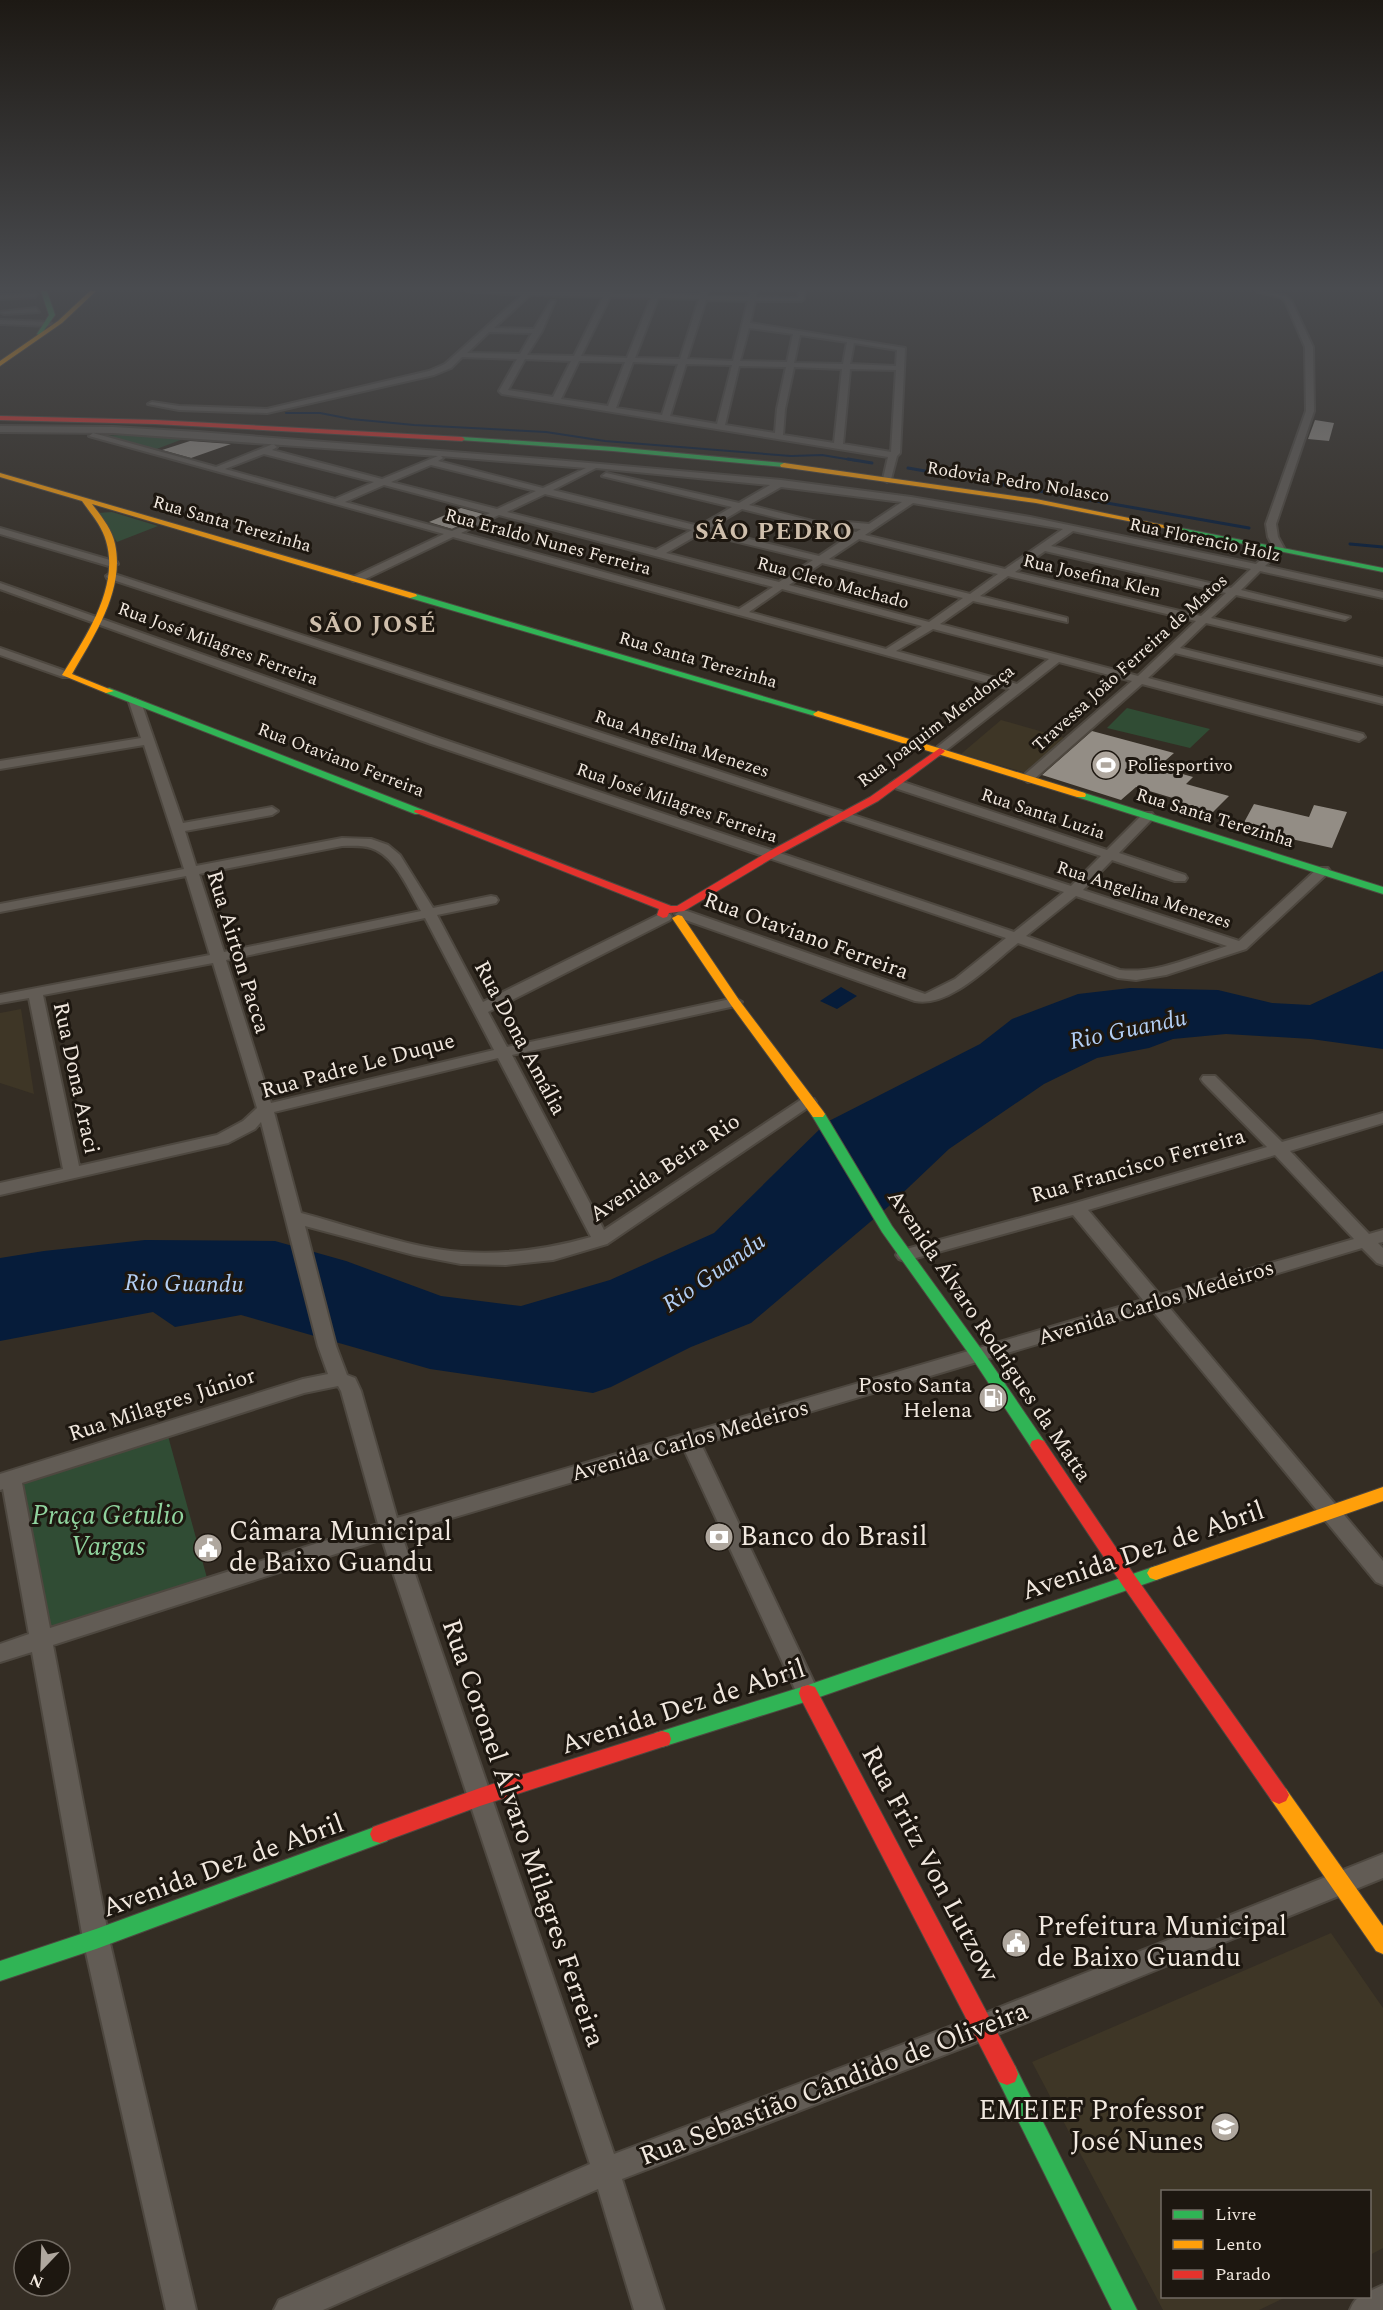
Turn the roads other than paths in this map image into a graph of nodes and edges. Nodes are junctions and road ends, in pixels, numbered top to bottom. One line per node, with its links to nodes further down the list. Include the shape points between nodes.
1 (321, 399): 11 (street, via 267,411)
2 (549, 399): 10 (street)
3 (615, 399): 12 (street)
4 (671, 399): 14 (street)
5 (728, 399): 17 (street)
6 (782, 399): 20 (street)
7 (843, 399): 22 (street)
8 (897, 399): 25 (street)
9 (1310, 399): 47 (street, via 1310,411 1271,524)
10 (556, 400): 12 (street)
11 (152, 404)
12 (611, 409): 14 (street)
13 (0, 418): 15 (main road, Rodovia Pedro Nolasco)
14 (665, 418): 17 (street)
15 (75, 423): 16 (main road, Rodovia Pedro Nolasco); 18 (street, Rua Florencio Holz); 19 (main road, Rodovia Pedro Nolasco); 21 (street, Rua Florencio Holz); 28 (street, Rua Eraldo Nunes Ferreira, via 95,437)
16 (0, 425)
17 (720, 428): 20 (street)
18 (0, 429)
19 (313, 430): 21 (street); 30 (main road, Rodovia Pedro Nolasco, via 692,455)
20 (779, 438): 22 (street)
21 (287, 442): 23 (street); 24 (street, Rua Florencio Holz)
22 (838, 447): 25 (street)
23 (264, 451): 28 (street); 31 (street, Rua Cleto Machado)
24 (448, 454): 26 (street, Rua Florencio Holz); 27 (street, Rua Florencio Holz)
25 (893, 455): 30 (street)
26 (430, 462): 31 (street, Rua Florencio Holz); 33 (street)
27 (589, 469): 32 (street, Rua Florencio Holz); 33 (street); 37 (street)
28 (215, 470): 35 (street, Rua Eraldo Nunes Ferreira)
29 (0, 475): 36 (main road, Rua Santa Terezinha)
30 (887, 478): 47 (main road, Rodovia Pedro Nolasco, via 1036,501)
31 (384, 482): 35 (street, Rua Florencio Holz); 38 (street, Rua Cleto Machado)
32 (781, 483): 34 (street, Rua Florencio Holz); 37 (street)
33 (543, 491): 38 (street); 42 (street)
34 (911, 500): 40 (street); 41 (street, Rua Florencio Holz)
35 (336, 502): 44 (street, Rua Eraldo Nunes Ferreira)
36 (89, 506): 51 (main road, via 112,545); 54 (main road, Rua Santa Terezinha, via 113,508)
37 (739, 508): 39 (street); 42 (street)
38 (497, 513): 44 (street); 48 (street, Rua Cleto Machado)
39 (795, 520): 40 (street); 45 (street, Rua Josefina Klen)
40 (873, 527): 45 (street)
41 (1071, 528): 46 (street); 50 (street, Rua Florencio Holz)
42 (698, 530): 48 (street); 49 (street)
43 (0, 531): 51 (street, Rua Angelina Menezes)
44 (452, 534): 54 (street); 60 (street, Rua Eraldo Nunes Ferreira)
45 (859, 536): 49 (street); 53 (street, Rua Josefina Klen)
46 (1045, 548): 53 (street); 57 (street)
47 (1279, 548): 50 (street, Travessa João Ferreira de Matos); 52 (main road, Rodovia Pedro Nolasco)
48 (657, 554): 56 (street, Rua Cleto Machado)
49 (820, 560): 56 (street); 59 (street)
50 (1256, 568): 57 (street, Travessa João Ferreira de Matos); 58 (street, Rua Florencio Holz)
51 (112, 570): 62 (main road); 83 (street, Rua Angelina Menezes)
52 (1383, 570)
53 (1007, 573): 59 (street); 64 (street, Rua Josefina Klen)
54 (357, 579): 78 (main road, Rua Santa Terezinha)
55 (0, 586): 62 (street, Rua José Milagres Ferreira)
56 (780, 587): 60 (street); 65 (street, Rua Cleto Machado)
57 (1232, 593): 61 (street); 64 (street, Travessa João Ferreira de Matos)
58 (1383, 596)
59 (969, 598): 63 (street); 65 (street)
60 (743, 611): 68 (street, Rua Eraldo Nunes Ferreira)
61 (1345, 617)
62 (97, 619): 71 (main road); 86 (street, Rua José Milagres Ferreira, via 435,741)
63 (1063, 620)
64 (1205, 620): 66 (street, Travessa João Ferreira de Matos); 70 (street, Rua Josefina Klen)
65 (930, 626): 68 (street); 69 (street, Rua Cleto Machado)
66 (1172, 649): 72 (street, Travessa João Ferreira de Matos); 74 (street)
67 (0, 651): 71 (street, Rua Otaviano Ferreira)
68 (888, 652): 73 (street, Rua Eraldo Nunes Ferreira)
69 (1057, 658): 72 (street, Rua Cleto Machado); 73 (street, Rua Joaquim Mendonça)
70 (1383, 662)
71 (67, 675): 75 (main road, Rua Otaviano Ferreira)
72 (1140, 680): 76 (street, Rua Cleto Machado); 80 (street, Travessa João Ferreira de Matos)
73 (1018, 688): 78 (street, Rua Joaquim Mendonça)
74 (1381, 701)
75 (135, 702): 77 (street, Rua Airton Pacca); 96 (main road, Rua Otaviano Ferreira)
76 (1359, 737)
77 (147, 741): 79 (street); 85 (street, Rua Airton Pacca)
78 (940, 751): 80 (main road, Rua Santa Terezinha); 81 (main road, Rua Joaquim Mendonça)
79 (0, 765)
80 (1028, 778): 84 (main road, Rua Santa Terezinha)
81 (896, 784): 83 (main road, Rua Joaquim Mendonça); 87 (street, Rua Santa Luzia)
82 (272, 811): 85 (street)
83 (844, 816): 86 (main road, Rua Joaquim Mendonça); 92 (street, Rua Angelina Menezes)
84 (1148, 816): 87 (street); 88 (main road, Rua Santa Terezinha)
85 (178, 828): 89 (street, Rua Airton Pacca)
86 (771, 854): 96 (main road, Rua Joaquim Mendonça); 97 (street, Rua José Milagres Ferreira)
87 (1111, 855): 90 (street, Rua Santa Luzia); 92 (street)
88 (1323, 871): 91 (main road, Rua Santa Terezinha); 98 (street, Rua José Milagres Ferreira)
89 (191, 872): 94 (street); 95 (street, Rua Dona Amália, via 342,842 371,843 395,858); 99 (street, Rua Airton Pacca)
90 (1180, 878)
91 (1383, 891)
92 (1073, 892): 97 (street); 98 (street, Rua Angelina Menezes)
93 (491, 900): 95 (street)
94 (0, 908)
95 (428, 911): 99 (street); 103 (street, Rua Dona Amália)
96 (674, 913): 97 (street, Rua Otaviano Ferreira, via 926,999 949,989); 102 (main road, Rua Otaviano Ferreira); 103 (street, Rua Joaquim Mendonça)
97 (1016, 937): 98 (street, Rua José Milagres Ferreira, via 1103,971 1136,976 1166,971)
98 (1241, 946)
99 (219, 957): 100 (street); 107 (street, Rua Airton Pacca)
100 (35, 993): 101 (street); 110 (street, Rua Dona Araci)
101 (0, 999)
102 (735, 1002): 104 (street, Rua Padre Le Duque); 106 (main road, Rua Otaviano Ferreira)
103 (480, 1010): 104 (street, Rua Dona Amália)
104 (501, 1053): 107 (street, Rua Padre Le Duque); 115 (street, Rua Dona Amália)
105 (1209, 1079): 109 (street)
106 (813, 1107): 115 (street, Avenida Beira Rio); 116 (main road, Avenida Álvaro Rodrigues da Matta)
107 (264, 1110): 110 (street, Rua Padre Le Duque, via 249,1125 222,1139); 113 (street, Rua Airton Pacca)
108 (1383, 1118): 109 (street, Rua Francisco Ferreira)
109 (1279, 1149): 112 (street, Rua Francisco Ferreira); 114 (street)
110 (72, 1173): 111 (street, Rua Padre Le Duque)
111 (0, 1189)
112 (1077, 1208): 116 (street, Rua Francisco Ferreira); 118 (street)
113 (294, 1217): 115 (street, Avenida Beira Rio, via 461,1258 506,1260 553,1254); 119 (street, Rua Airton Pacca)
114 (1374, 1239): 117 (street); 118 (street, Avenida Carlos Medeiros)
115 (601, 1240)
116 (906, 1255): 120 (main road, Avenida Álvaro Rodrigues da Matta)
117 (1383, 1260)
118 (1155, 1303): 120 (street, Avenida Carlos Medeiros); 125 (street)
119 (327, 1346): 121 (street, Rua Coronel Álvaro Milagres Ferreira)
120 (979, 1357): 122 (street, Avenida Carlos Medeiros); 128 (main road, Avenida Álvaro Rodrigues da Matta)
121 (339, 1379): 123 (street, Rua Milagres Júnior, via 303,1386); 126 (street, Rua Coronel Álvaro Milagres Ferreira, via 348,1383 351,1391)
122 (690, 1441): 126 (street, Avenida Carlos Medeiros); 131 (street, Rua Fritz Von Lutzow)
123 (6, 1480): 129 (street)
124 (1383, 1494): 125 (main road, Avenida Dez de Abril)
125 (1330, 1511): 127 (street); 128 (main road, Avenida Dez de Abril)
126 (390, 1528): 129 (street, Avenida Carlos Medeiros); 132 (street, Rua Coronel Álvaro Milagres Ferreira)
127 (1383, 1575)
128 (1130, 1581): 131 (main road, Avenida Dez de Abril); 134 (main road, Avenida Álvaro Rodrigues da Matta)
129 (41, 1639): 130 (street, Avenida Carlos Medeiros); 135 (street)
130 (0, 1653)
131 (808, 1693): 132 (main road, Avenida Dez de Abril); 138 (main road, Rua Fritz Von Lutzow)
132 (480, 1797): 135 (main road, Avenida Dez de Abril); 139 (street, Rua Coronel Álvaro Milagres Ferreira)
133 (1383, 1866): 134 (street, Rua Sebastião Cândido de Oliveira)
134 (1342, 1884): 136 (main road, Avenida Álvaro Rodrigues da Matta); 138 (street, Rua Sebastião Cândido de Oliveira)
135 (96, 1939): 137 (main road, Avenida Dez de Abril); 141 (street)
136 (1383, 1944)
137 (0, 1971)
138 (983, 2027): 139 (street, Rua Sebastião Cândido de Oliveira); 144 (main road, Rua Fritz Von Lutzow)
139 (606, 2171): 142 (street, Rua Sebastião Cândido de Oliveira); 143 (street, Rua Coronel Álvaro Milagres Ferreira)
140 (1383, 2300): 145 (street)
141 (181, 2310)
142 (289, 2310)
143 (649, 2310)
144 (1125, 2310)
145 (1365, 2310)

